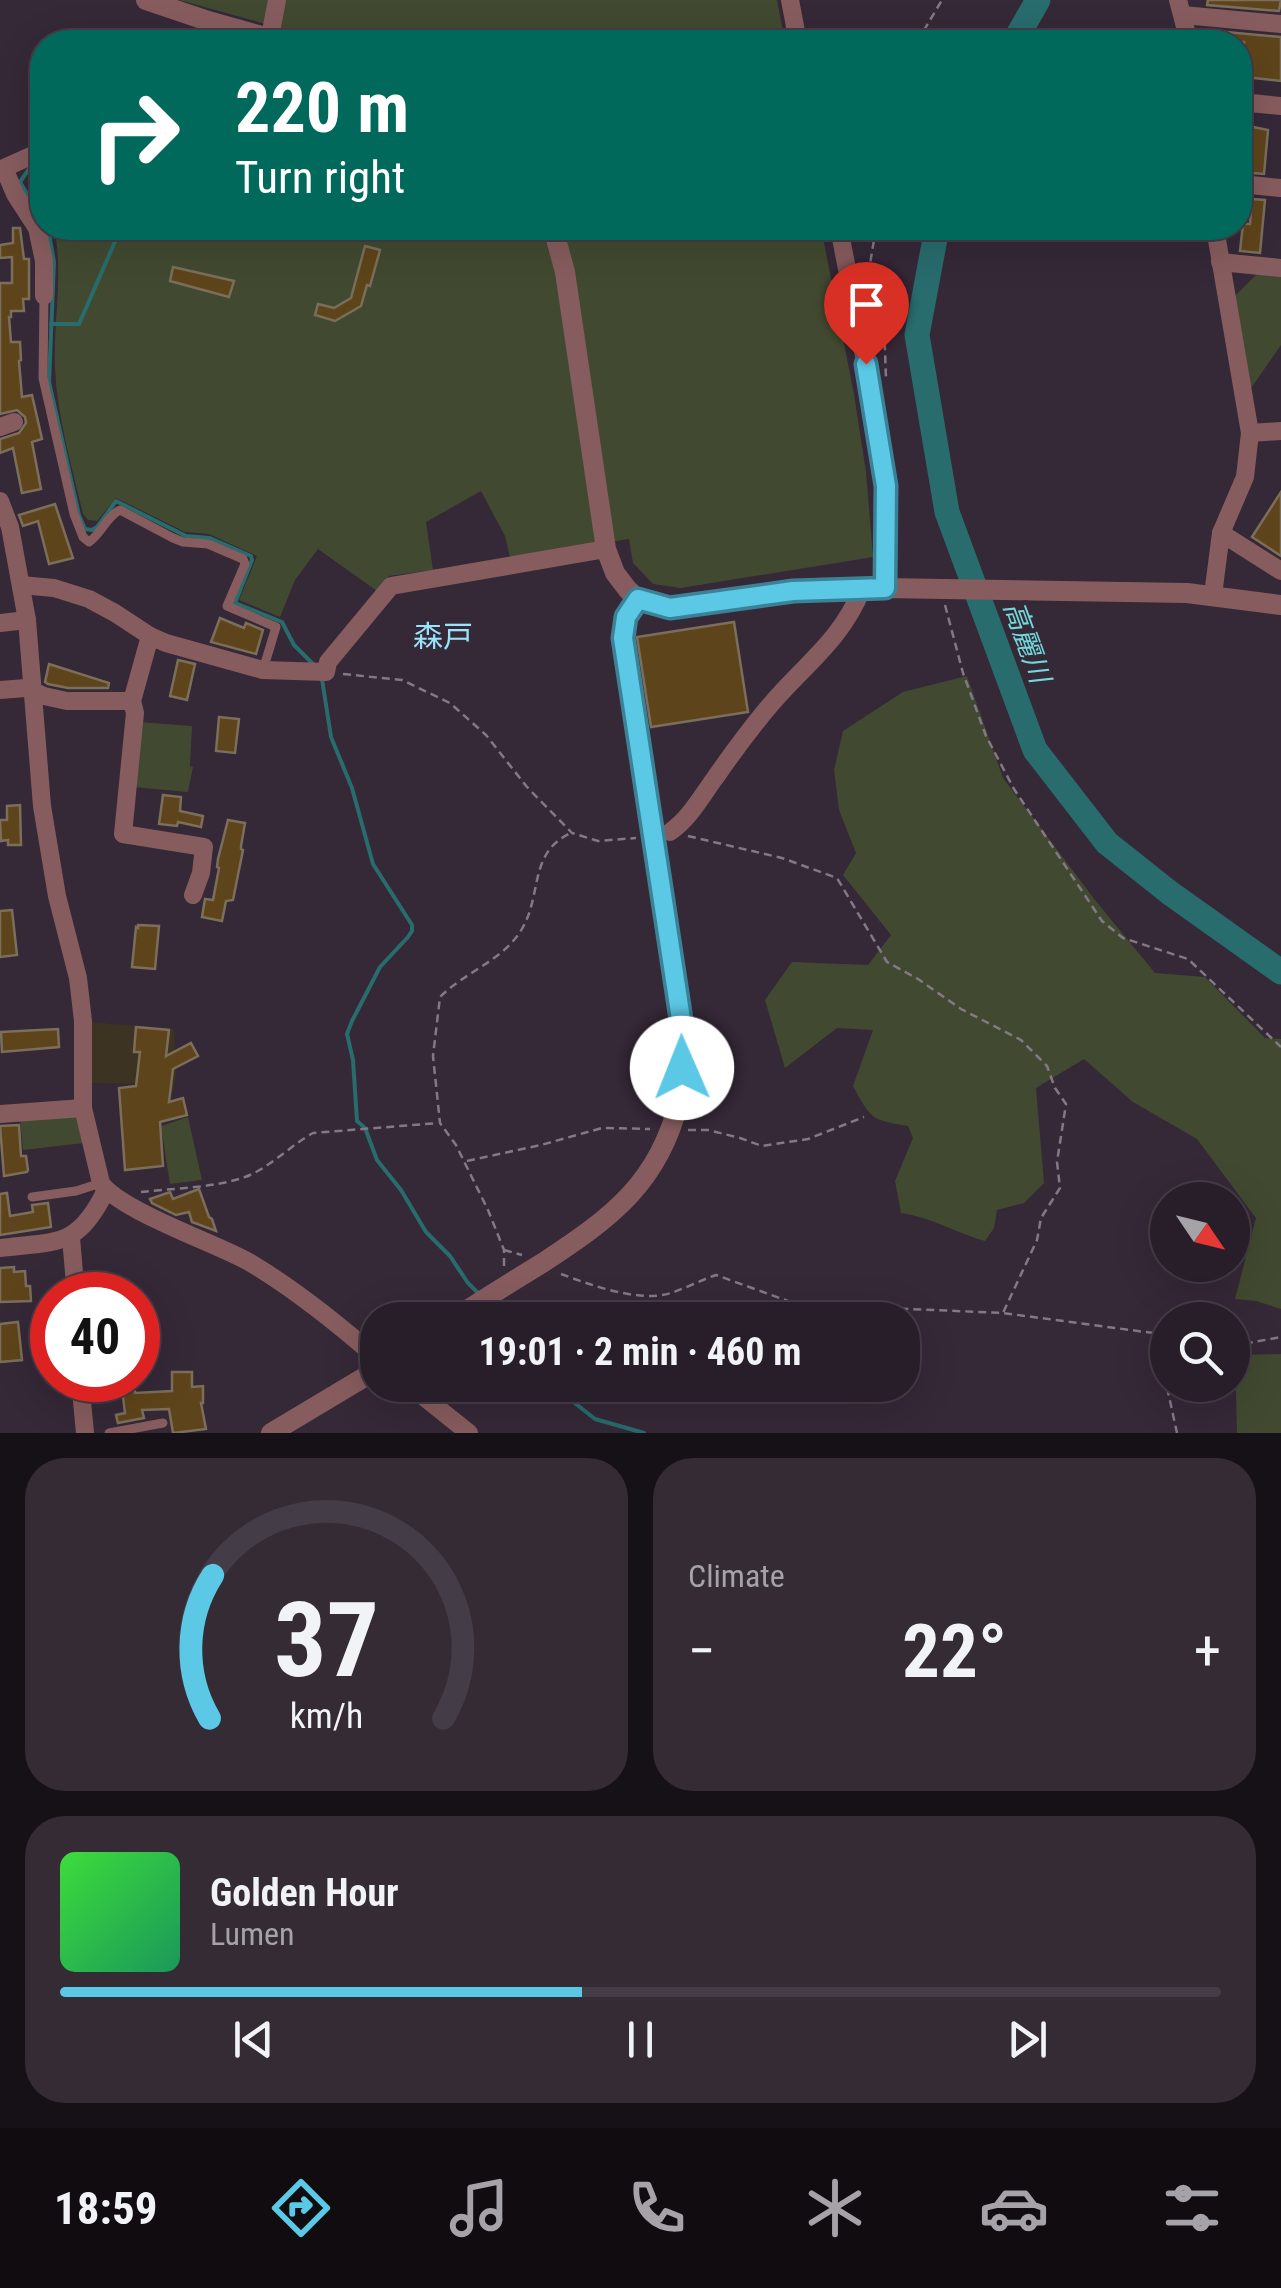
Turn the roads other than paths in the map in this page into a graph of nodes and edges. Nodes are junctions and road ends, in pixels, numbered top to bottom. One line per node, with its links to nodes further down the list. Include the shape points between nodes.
1 (146, 0): 6 (street)
2 (277, 0): 7 (street)
3 (790, 0): 8 (street)
4 (1180, 8): 5 (street)
5 (1281, 24)
6 (240, 30)
7 (275, 30)
8 (796, 30)
9 (1252, 103): 10 (street)
10 (1281, 106)
11 (30, 157): 12 (street)
12 (2, 170): 15 (street)
13 (1252, 185): 14 (street)
14 (1281, 188)
15 (30, 216)
16 (40, 240): 22 (street)
17 (556, 240): 27 (street)
18 (841, 240): 30 (street, via 886,486)
19 (1217, 240): 20 (street)
20 (1220, 262): 21 (street); 24 (street)
21 (1281, 268)
22 (44, 296): 38 (lane, via 42,378 82,537 95,538 120,510 183,542 243,559 227,606 276,626)
23 (1281, 431): 24 (street)
24 (1250, 433): 26 (street, via 1245,477)
25 (0, 501): 29 (street)
26 (1222, 533): 28 (street); 32 (street)
27 (606, 549): 33 (street, via 615,573); 38 (street, via 391,586 326,672)
28 (1281, 571)
29 (21, 586): 35 (street); 37 (street, via 89,599)
30 (885, 588): 31 (street); 32 (street, via 942,596)
31 (862, 589): 33 (street, via 670,608); 42 (street, via 818,658 768,708 690,814)
32 (1213, 594): 34 (street)
33 (638, 599): 42 (street, via 623,638)
34 (1281, 605)
35 (27, 620): 36 (street); 40 (street)
36 (0, 623)
37 (150, 636): 38 (street); 41 (street)
38 (263, 670)
39 (0, 690): 40 (street)
40 (33, 691): 41 (street, via 67,701); 44 (street, via 48,849 80,992)
41 (132, 700): 43 (street, via 123,834 204,847)
42 (662, 834): 51 (street, via 684,1039 680,1097 669,1134 650,1172 618,1209)
43 (193, 895)
44 (83, 1108): 45 (street); 46 (street)
45 (0, 1114)
46 (107, 1189): 47 (lane); 48 (street, via 92,1218); 52 (street, via 295,1290)
47 (32, 1197)
48 (71, 1238): 49 (street); 50 (street)
49 (0, 1248)
50 (74, 1272)
51 (480, 1302)
52 (360, 1344)
53 (360, 1380): 59 (street)
54 (82, 1402): 57 (street)
55 (430, 1402): 60 (street)
56 (163, 1424): 58 (lane)
57 (85, 1433)
58 (109, 1433)
59 (271, 1433)
60 (469, 1433)

